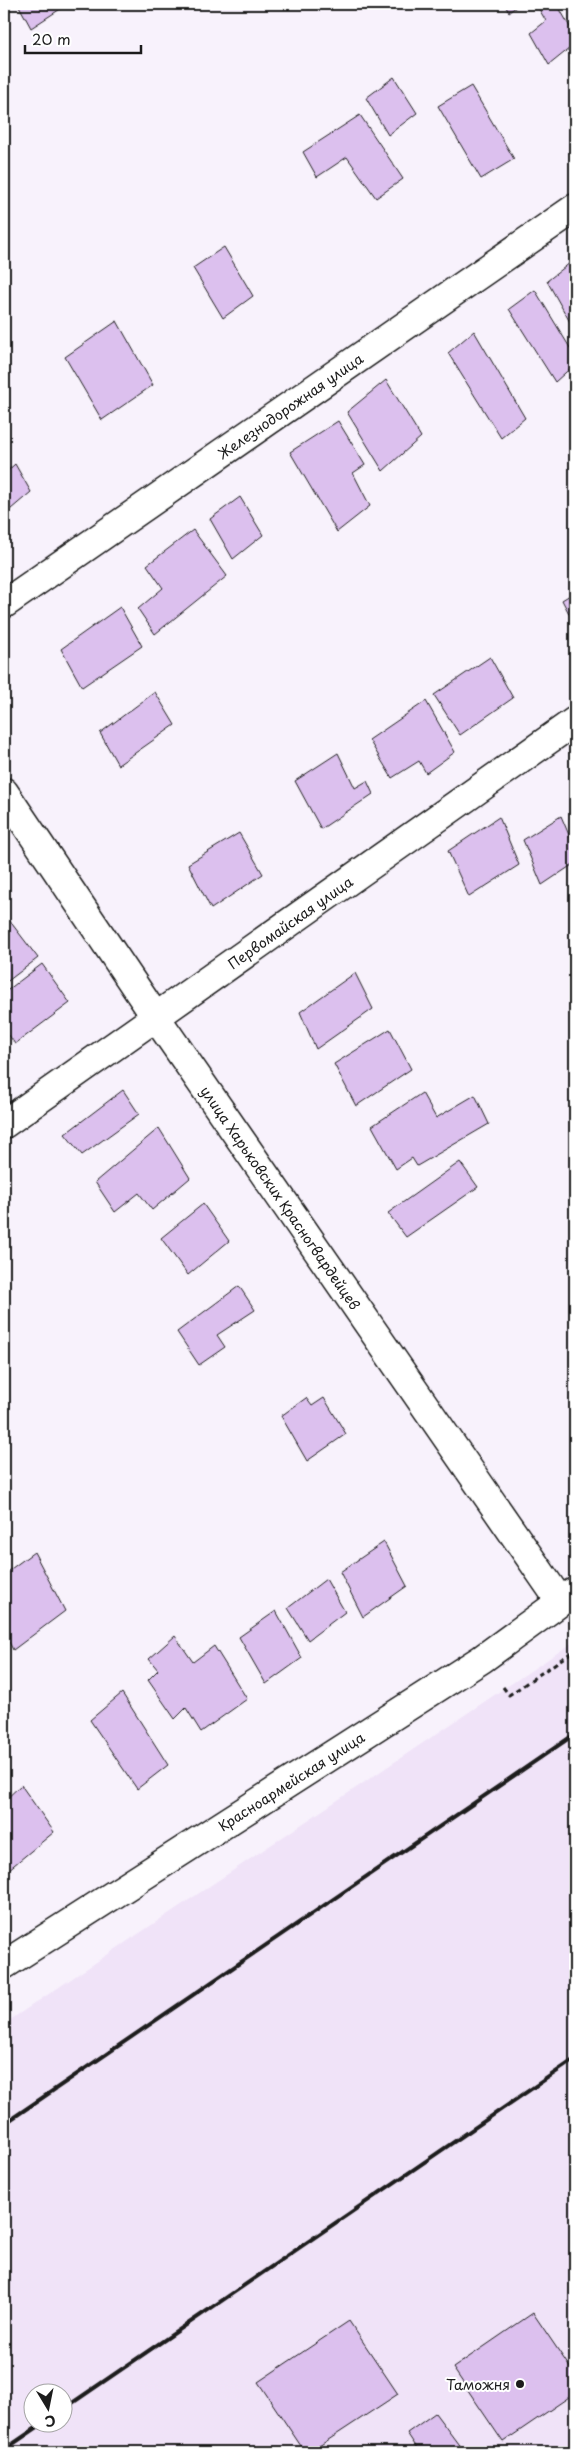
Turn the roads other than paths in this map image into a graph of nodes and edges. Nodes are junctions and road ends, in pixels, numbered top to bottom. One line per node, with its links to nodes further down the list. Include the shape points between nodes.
1 (575, 208): 2 (street, Железнодорожная улица)
2 (4, 604)
3 (575, 720): 5 (street, Первомайская улица)
4 (4, 792): 5 (street, улица Харьковских Красногвардейцев)
5 (155, 1016): 6 (street, Первомайская улица); 7 (street, улица Харьковских Красногвардейцев)
6 (4, 1124)
7 (568, 1596): 8 (street, Красноармейская улица, via 482,1659)
8 (4, 1965)

